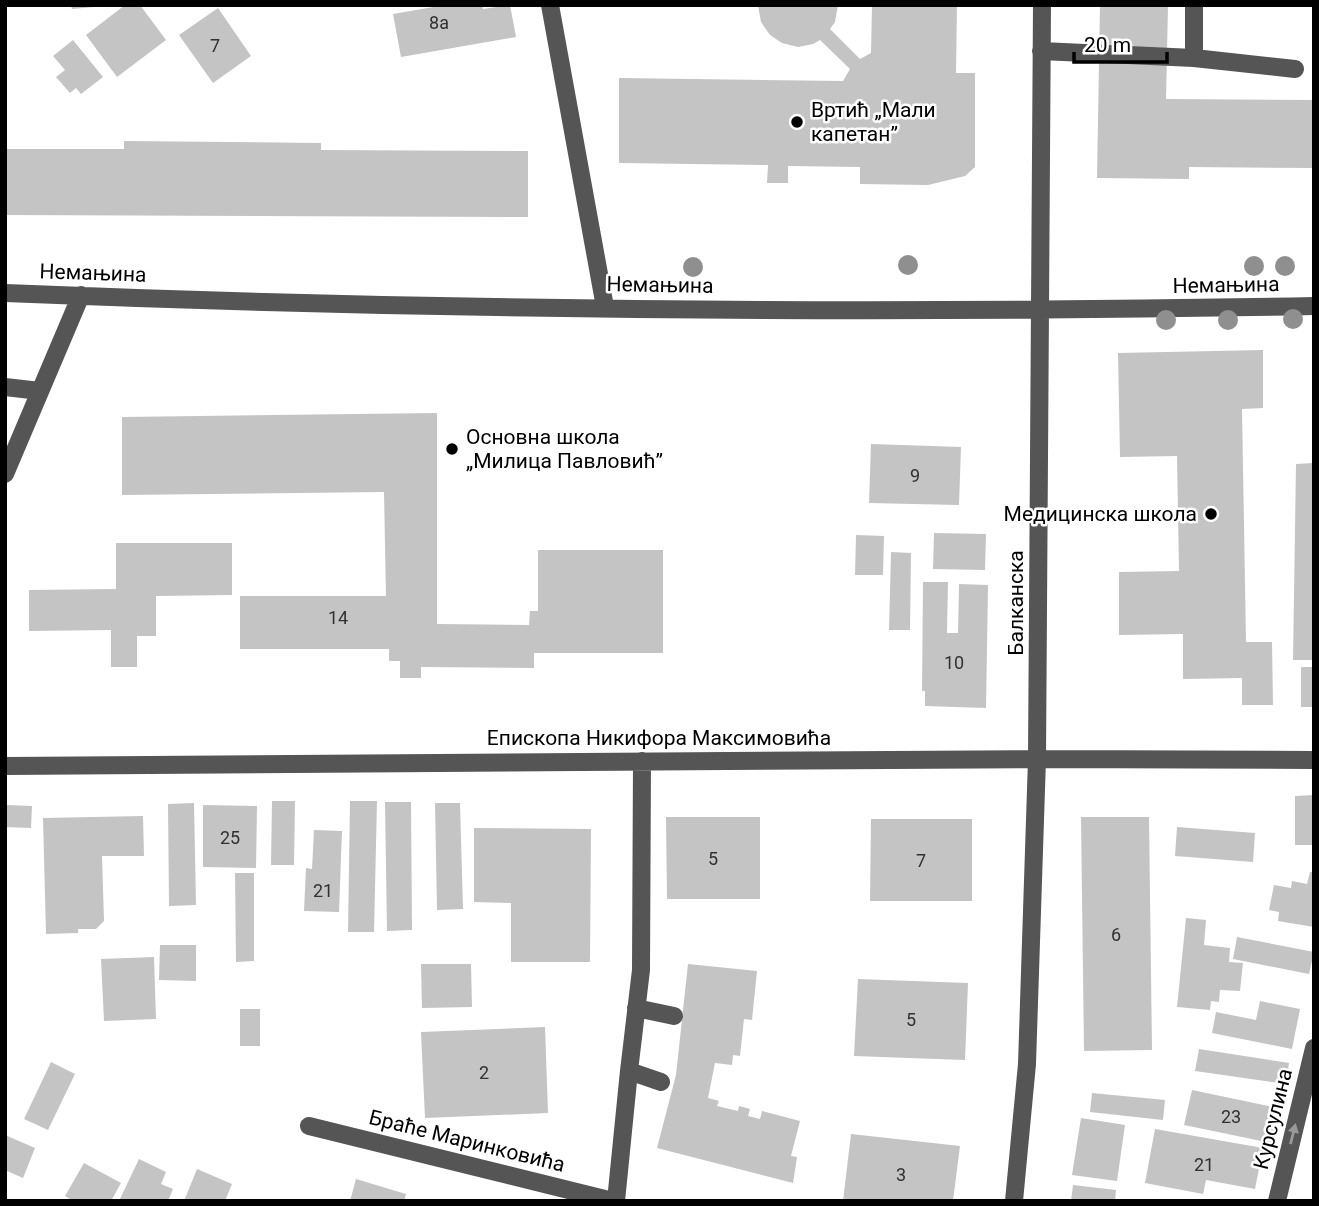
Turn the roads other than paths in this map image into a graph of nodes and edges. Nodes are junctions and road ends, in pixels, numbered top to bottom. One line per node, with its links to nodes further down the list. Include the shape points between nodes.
1 (550, 5): 10 (street)
2 (1042, 5): 4 (street, Балканска)
3 (1194, 5): 5 (street)
4 (1041, 51): 5 (street); 11 (street, Балканска)
5 (1194, 58): 6 (street)
6 (1295, 69)
7 (5, 293): 8 (street, Немањина)
8 (80, 295): 10 (street, Немањина); 13 (street)
9 (1314, 306): 11 (street, Немањина)
10 (605, 307): 11 (street, Немањина)
11 (1039, 311): 15 (street, Балканска)
12 (5, 387): 13 (street)
13 (40, 391): 14 (street)
14 (5, 474)
15 (1037, 759): 16 (street, Епископа Никифора Максимовића); 17 (street, Епископа Никифора Максимовића); 26 (street, Балканска, via 1027,1064)
16 (1314, 760)
17 (642, 761): 18 (street, Епископа Никифора Максимовића); 19 (street, via 641,953)
18 (5, 765)
19 (636, 1008): 20 (street); 22 (street)
20 (674, 1016)
21 (1314, 1048): 27 (street, Курсулина, one-way to 21)
22 (629, 1071): 23 (street); 25 (street)
23 (661, 1082)
24 (309, 1126): 25 (street, Браће Маринковића)
25 (615, 1201)
26 (1014, 1201)
27 (1277, 1201)

